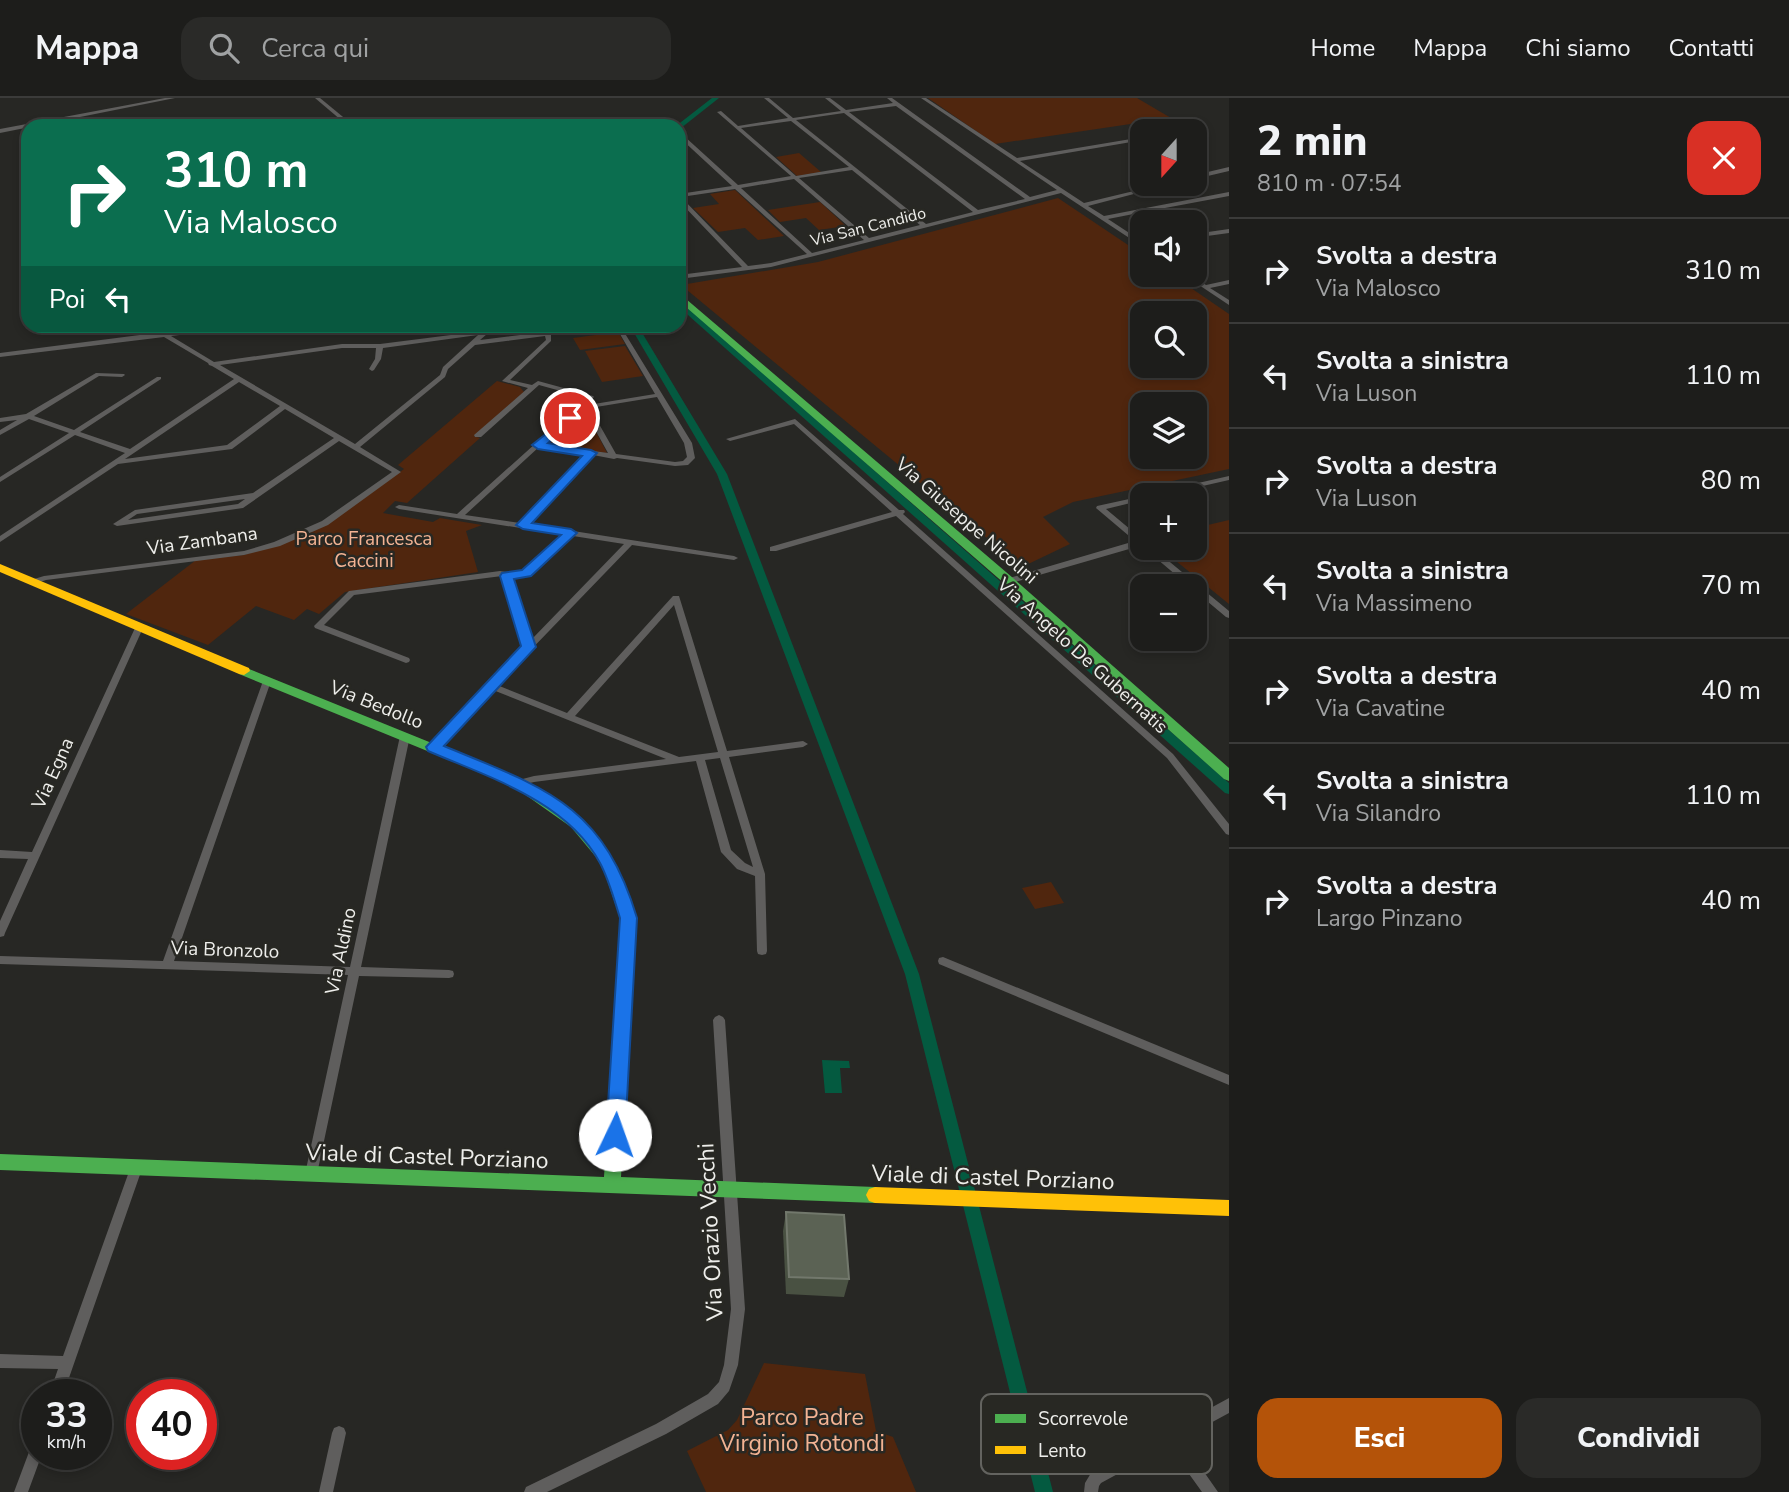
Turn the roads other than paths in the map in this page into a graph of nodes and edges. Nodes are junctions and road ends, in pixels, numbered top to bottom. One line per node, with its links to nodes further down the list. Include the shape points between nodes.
1 (173, 98): 14 (street)
2 (308, 98): 10 (street)
3 (317, 98): 9 (street)
4 (766, 98): 13 (street)
5 (827, 98): 11 (street)
6 (888, 98): 8 (street)
7 (923, 98): 23 (street)
8 (897, 104): 11 (street); 34 (street)
9 (326, 105): 10 (street); 16 (street)
10 (318, 107): 15 (street)
11 (844, 111): 13 (street); 39 (street)
12 (719, 112): 18 (street)
13 (792, 118): 18 (street); 25 (street)
14 (63, 119)
15 (333, 119)
16 (338, 119)
17 (21, 127): 19 (street)
18 (738, 127): 28 (street)
19 (0, 131)
20 (1130, 140): 23 (street)
21 (686, 141): 29 (street)
22 (1130, 147): 24 (street)
23 (1015, 160): 24 (street)
24 (1024, 165): 30 (street)
25 (853, 169): 28 (street); 41 (street)
26 (1229, 169): 27 (street)
27 (1208, 174)
28 (796, 177): 29 (street); 45 (street)
29 (738, 187): 33 (street); 46 (street)
30 (1061, 191): 34 (street, Via San Candido); 36 (street)
31 (1130, 194): 36 (street)
32 (1229, 194): 37 (street)
33 (686, 196)
34 (1030, 199): 39 (street, Via San Candido)
35 (686, 204): 47 (street)
36 (1084, 205): 40 (street)
37 (1160, 207): 38 (street); 40 (street)
38 (1165, 210)
39 (978, 212): 41 (street, Via San Candido)
40 (1103, 218): 44 (street)
41 (925, 226): 45 (street, Via San Candido)
42 (1229, 230): 43 (street)
43 (1207, 234)
44 (1130, 236)
45 (869, 241): 46 (street, Via San Candido)
46 (811, 255): 47 (street, Via San Candido)
47 (746, 268): 48 (street, Via San Candido)
48 (686, 275)
49 (1229, 282): 51 (street)
50 (1205, 287): 53 (street)
51 (1207, 287)
52 (686, 302): 105 (street, Via Giuseppe Nicolini)
53 (1229, 303)
54 (170, 333): 59 (street)
55 (478, 333): 61 (street)
56 (485, 333): 60 (street)
57 (548, 333): 60 (street); 68 (street, via 549,340 505,381)
58 (622, 333): 69 (street)
59 (163, 334): 62 (street); 63 (street)
60 (472, 343): 80 (street, via 445,368 443,376)
61 (380, 346): 63 (street, via 342,346); 64 (street)
62 (0, 355)
63 (209, 364): 67 (street)
64 (372, 369)
65 (121, 375): 72 (street, via 98,374)
66 (159, 378): 74 (street)
67 (239, 379): 71 (street); 81 (street)
68 (531, 387): 70 (street, via 538,383 591,397); 76 (street)
69 (659, 395): 70 (street); 83 (street, via 688,443 692,454 688,462)
70 (585, 405): 79 (street); 83 (street)
71 (285, 406): 77 (street); 84 (street, via 229,447)
72 (28, 416): 73 (street); 74 (street); 75 (street)
73 (0, 420)
74 (75, 432): 81 (street); 86 (street)
75 (0, 433)
76 (478, 435)
77 (339, 438): 80 (street); 88 (street)
78 (730, 439): 91 (street, Via Angelo De Gubernatis, via 795,421)
79 (538, 445): 82 (street); 92 (street)
80 (355, 448): 106 (street, Via Zambana, via 397,472 325,523 277,544 244,553)
81 (130, 452): 84 (street)
82 (591, 453): 83 (street); 93 (street)
83 (614, 457)
84 (114, 463): 96 (street)
85 (1229, 478): 87 (street)
86 (0, 480)
87 (1207, 483)
88 (258, 495): 88 (street, via 135,512 117,524 240,506)
89 (1130, 501): 95 (street, via 1100,508)
90 (399, 507): 92 (street)
91 (901, 512): 98 (street); 123 (street, Via Angelo De Gubernatis, via 1170,756)
92 (459, 516): 93 (street)
93 (523, 525): 94 (street)
94 (571, 533): 97 (street); 104 (street, via 526,573)
95 (1130, 533)
96 (0, 540)
97 (630, 542): 100 (street); 110 (street)
98 (774, 549)
99 (1130, 549): 105 (street)
100 (734, 558)
101 (1162, 560): 103 (street)
102 (0, 568): 106 (street, Via Bedollo)
103 (1179, 574)
104 (506, 576): 110 (street); 111 (street, via 500,573 352,593 318,626)
105 (1009, 581): 121 (street, Via Giuseppe Nicolini)
106 (34, 582): 109 (street, Via Bedollo)
107 (1207, 597): 108 (street)
108 (1229, 615)
109 (139, 628): 112 (street, Via Bedollo); 125 (street, Via Egna)
110 (529, 647): 113 (street)
111 (406, 660)
112 (267, 681): 115 (street, Via Bedollo); 131 (street)
113 (491, 686): 114 (street); 117 (street)
114 (568, 716): 118 (street, via 676,598); 120 (street)
115 (405, 736): 117 (street, Via Bedollo); 132 (street, Via Aldino)
116 (803, 744): 118 (street)
117 (433, 747): 122 (street, Via Bedollo)
118 (725, 753): 119 (street); 126 (street)
119 (699, 757): 120 (street); 126 (street, via 726,852 741,866)
120 (678, 759): 122 (street)
121 (1229, 776)
122 (518, 783): 139 (street, Via Bedollo, via 582,827 606,858 628,918)
123 (1229, 831)
124 (0, 854): 125 (street)
125 (34, 856): 127 (street, Via Egna)
126 (760, 874): 128 (street)
127 (0, 933)
128 (762, 951)
129 (0, 960): 131 (street, Via Bronzolo)
130 (943, 961): 135 (street)
131 (167, 965): 132 (street, Via Bronzolo)
132 (354, 970): 133 (street, Via Bronzolo); 138 (street, Via Aldino)
133 (449, 974)
134 (719, 1020): 140 (street, Via Orazio Vecchi)
135 (1229, 1080)
136 (0, 1162): 137 (street, Viale di Castel Porziano)
137 (137, 1166): 138 (street, Viale di Castel Porziano); 143 (street)
138 (311, 1174): 139 (street, Viale di Castel Porziano)
139 (612, 1186): 140 (street, Viale di Castel Porziano)
140 (728, 1191): 141 (street, Viale di Castel Porziano); 153 (street, Via Orazio Vecchi, via 737,1320 734,1354 724,1386 709,1401 669,1425)
141 (1229, 1208)
142 (0, 1361): 143 (street)
143 (67, 1363): 144 (street)
144 (62, 1379)
145 (1229, 1405): 146 (street)
146 (1212, 1414)
147 (339, 1433): 152 (street)
148 (29, 1470): 151 (street)
149 (1103, 1474): 154 (street, via 1092,1483)
150 (1198, 1474): 155 (street)
151 (21, 1492)
152 (326, 1492)
153 (531, 1492)
154 (1091, 1492)
155 (1211, 1492)

